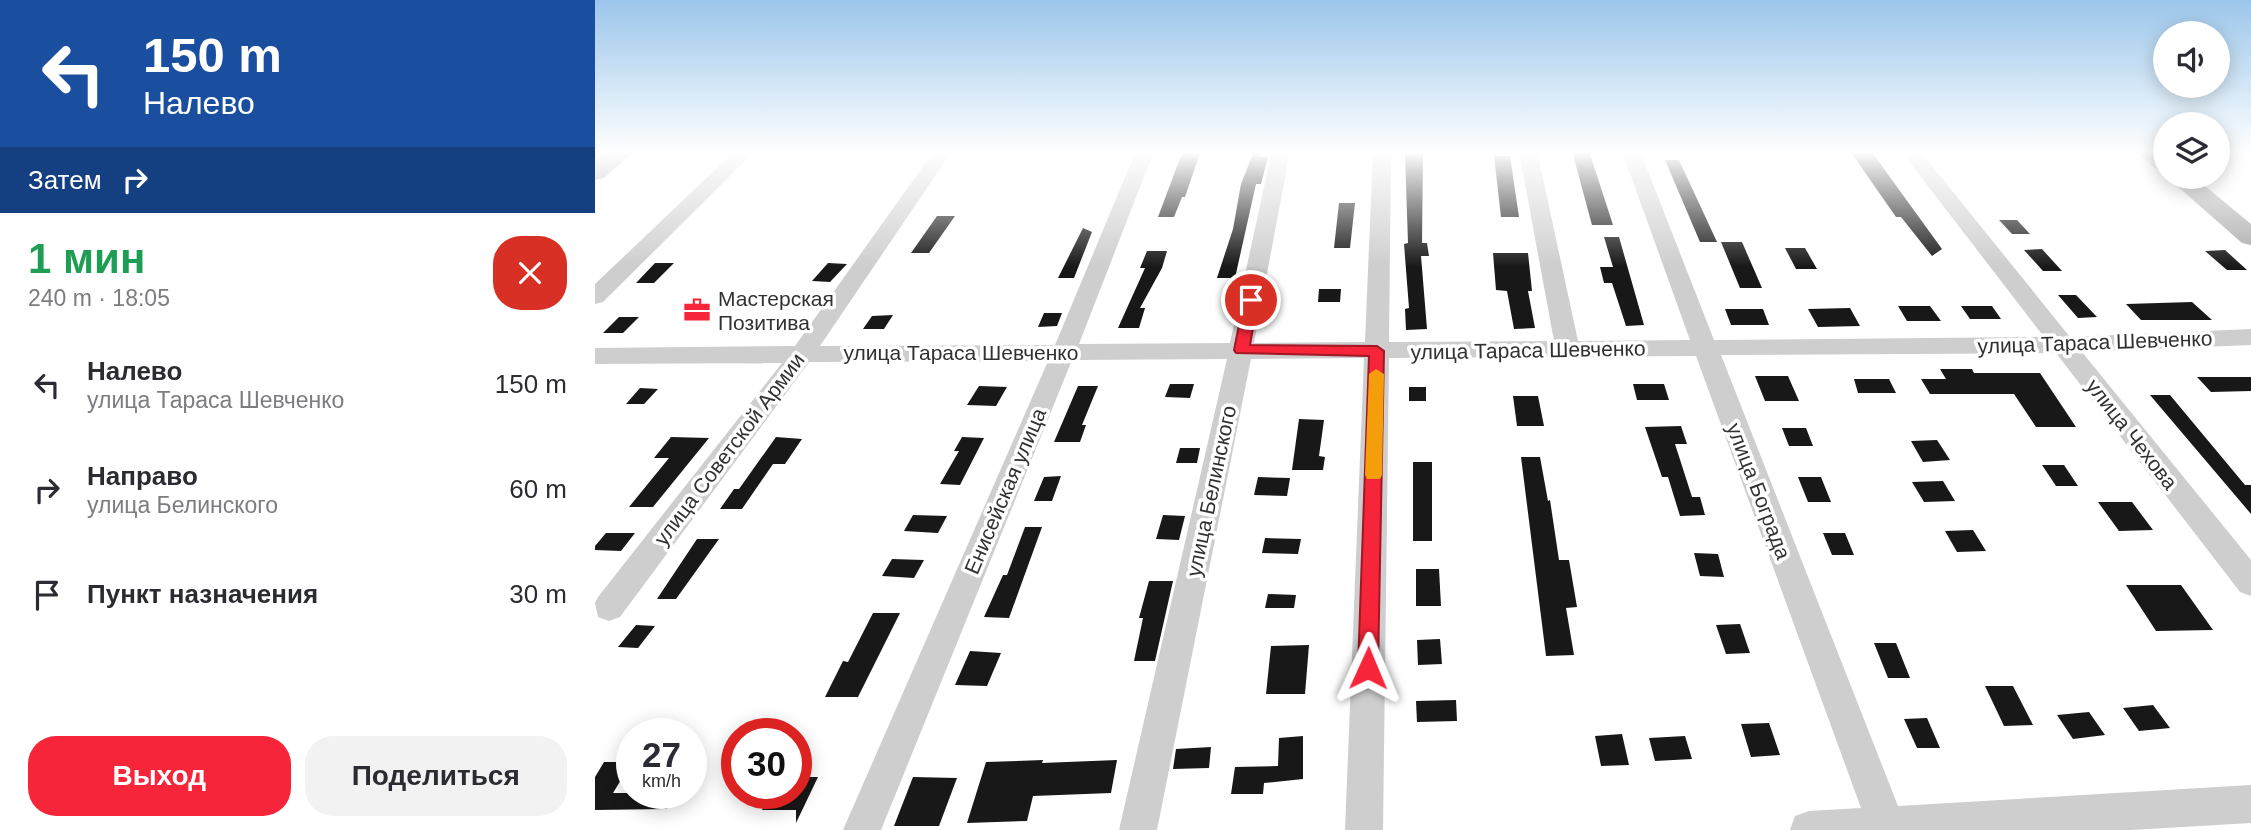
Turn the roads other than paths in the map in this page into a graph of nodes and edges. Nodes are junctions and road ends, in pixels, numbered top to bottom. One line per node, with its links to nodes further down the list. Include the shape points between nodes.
1 (706, 190): 11 (street)
2 (916, 190): 19 (street, улица Советской Армии)
3 (1129, 190): 17 (street, Енисейская улица)
4 (1273, 190): 16 (street, улица Белинского)
5 (1380, 190): 18 (street)
6 (1536, 190): 15 (street)
7 (1646, 190): 14 (street, улица Бограда)
8 (1940, 190): 13 (street, улица Чехова)
9 (2194, 190): 10 (main road)
10 (2251, 237)
11 (595, 297)
12 (2251, 337): 13 (street, улица Тараса Шевченко)
13 (2062, 345): 14 (street, улица Тараса Шевченко); 21 (street, улица Чехова)
14 (1706, 348): 15 (street, улица Тараса Шевченко); 25 (street, улица Бограда)
15 (1568, 349): 18 (street, улица Тараса Шевченко)
16 (1241, 350): 17 (street, улица Тараса Шевченко); 18 (street, улица Тараса Шевченко); 27 (street, улица Белинского)
17 (1063, 351): 19 (street, улица Тараса Шевченко); 26 (street, Енисейская улица)
18 (1377, 351): 28 (street)
19 (803, 353): 20 (street, улица Тараса Шевченко); 22 (street, улица Советской Армии)
20 (595, 356)
21 (2251, 583)
22 (609, 607)
23 (2251, 804): 24 (street)
24 (2205, 818): 25 (street)
25 (1887, 827): 29 (street)
26 (862, 830)
27 (1138, 830)
28 (1364, 830)
29 (1809, 830)

